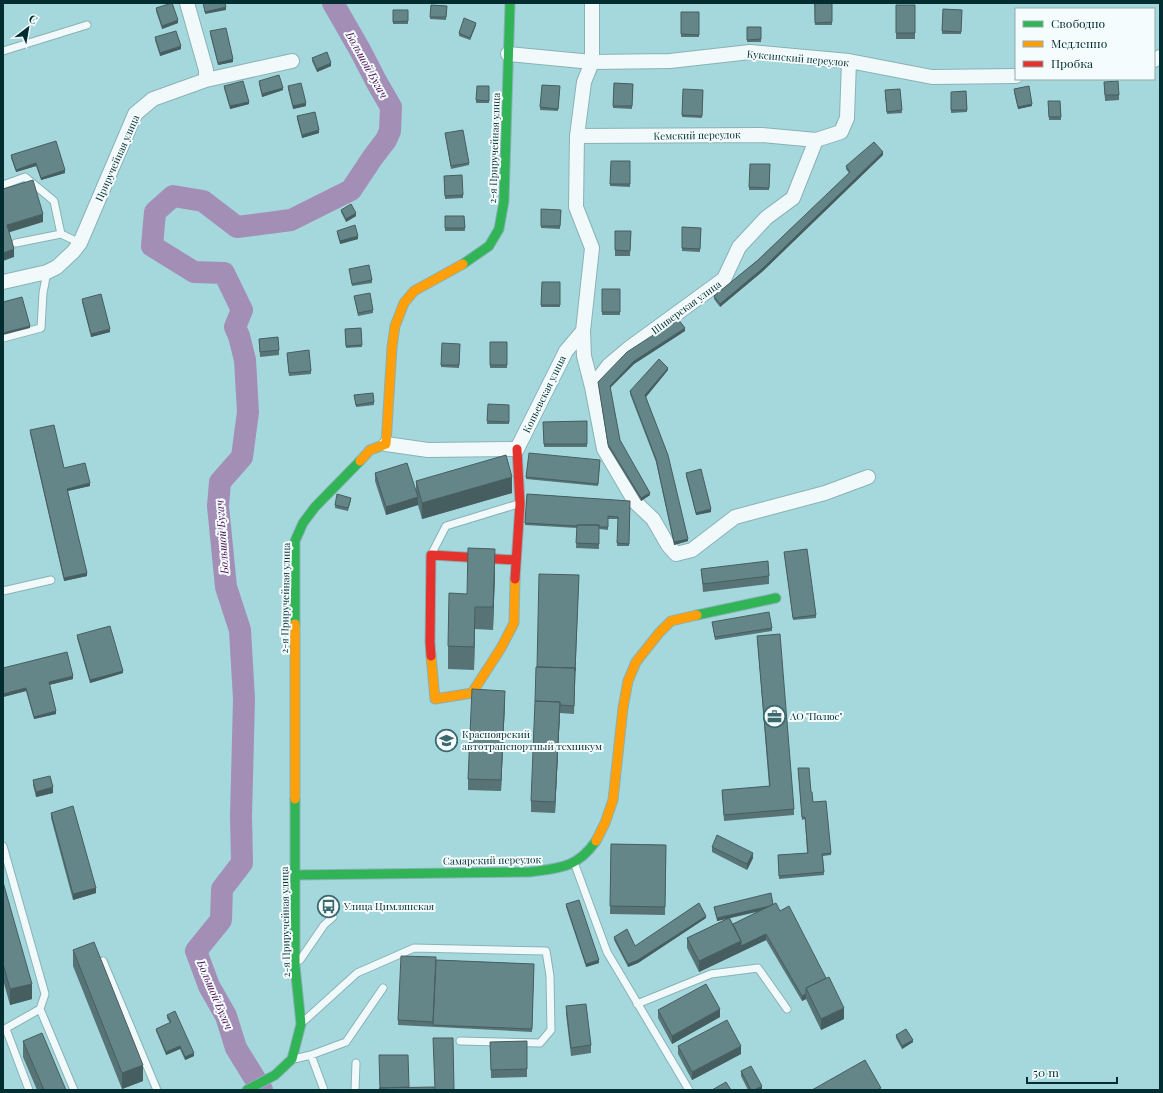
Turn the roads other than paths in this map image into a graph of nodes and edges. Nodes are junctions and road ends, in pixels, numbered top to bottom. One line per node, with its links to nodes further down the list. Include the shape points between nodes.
1 (188, 3): 11 (street, via 206,70)
2 (510, 3): 6 (street, 2-я Приручейная улица)
3 (592, 3): 9 (street)
4 (87, 25): 5 (lane)
5 (3, 51)
6 (508, 54): 9 (street, Куксинский переулок); 23 (street, 2-я Приручейная улица, via 504,201 499,230 489,246 414,291 404,303 395,326 392,348)
7 (292, 61): 11 (street, Приручейная улица)
8 (849, 61): 9 (street, Куксинский переулок, via 750,52 670,61); 10 (street, Куксинский переулок, via 932,77); 13 (street, via 847,118 841,132)
9 (592, 62): 12 (street, via 584,82)
10 (1015, 76)
11 (206, 80): 17 (street, Приручейная улица, via 153,99 135,114)
12 (577, 136): 13 (street, Кемский переулок, via 762,134); 20 (street, via 576,207 592,248)
13 (816, 140): 22 (street, Шиверская улица, via 793,198 766,218 739,247 724,279 628,349 609,365)
14 (3, 184): 15 (lane, via 25,177 49,196 54,201)
15 (61, 234): 16 (lane); 17 (lane)
16 (16, 243)
17 (80, 243): 18 (street, Приручейная улица, via 56,267)
18 (47, 272): 19 (street, Приручейная улица); 21 (lane, via 41,328)
19 (3, 282)
20 (583, 331): 22 (street, via 584,356); 24 (street, Копьевская улица, via 566,351)
21 (3, 338)
22 (592, 387): 25 (street, via 604,449 635,502 653,519 676,554 692,550 736,517 825,493)
23 (386, 444): 24 (street, via 428,450); 34 (street, 2-я Приручейная улица, via 370,450 315,507 303,523 295,541)
24 (517, 449): 26 (street)
25 (868, 477)
26 (520, 504): 27 (lane, via 446,526); 28 (street)
27 (430, 555): 28 (street); 28 (street, via 430,642 435,699 472,693 501,648 514,623)
28 (516, 560)
29 (51, 580): 30 (lane)
30 (3, 591)
31 (776, 598): 33 (street, Самарский переулок, via 671,621 636,662 628,681 622,708 613,800 598,838 589,851)
32 (3, 846): 40 (lane, via 44,994)
33 (574, 863): 34 (street, Самарский переулок, via 555,869 530,872); 39 (lane, via 607,952)
34 (295, 875): 37 (street, 2-я Приручейная улица)
35 (333, 917): 37 (lane, via 324,925)
36 (103, 961): 50 (lane)
37 (295, 966): 42 (street, 2-я Приручейная улица)
38 (383, 988): 45 (lane, via 346,1042)
39 (637, 1004): 41 (lane, via 711,974 758,968); 54 (lane)
40 (40, 1009): 43 (lane); 49 (lane)
41 (787, 1009)
42 (301, 1024): 44 (lane, via 357,973 414,948 546,950 550,976 551,1030 540,1043); 46 (street, 2-я Приручейная улица)
43 (4, 1030): 48 (lane)
44 (460, 1040)
45 (311, 1055): 46 (lane); 52 (lane)
46 (292, 1059): 51 (street, via 275,1075)
47 (356, 1063): 53 (lane)
48 (29, 1090)
49 (74, 1090)
50 (157, 1090)
51 (247, 1090)
52 (324, 1090)
53 (355, 1090)
54 (689, 1090)

